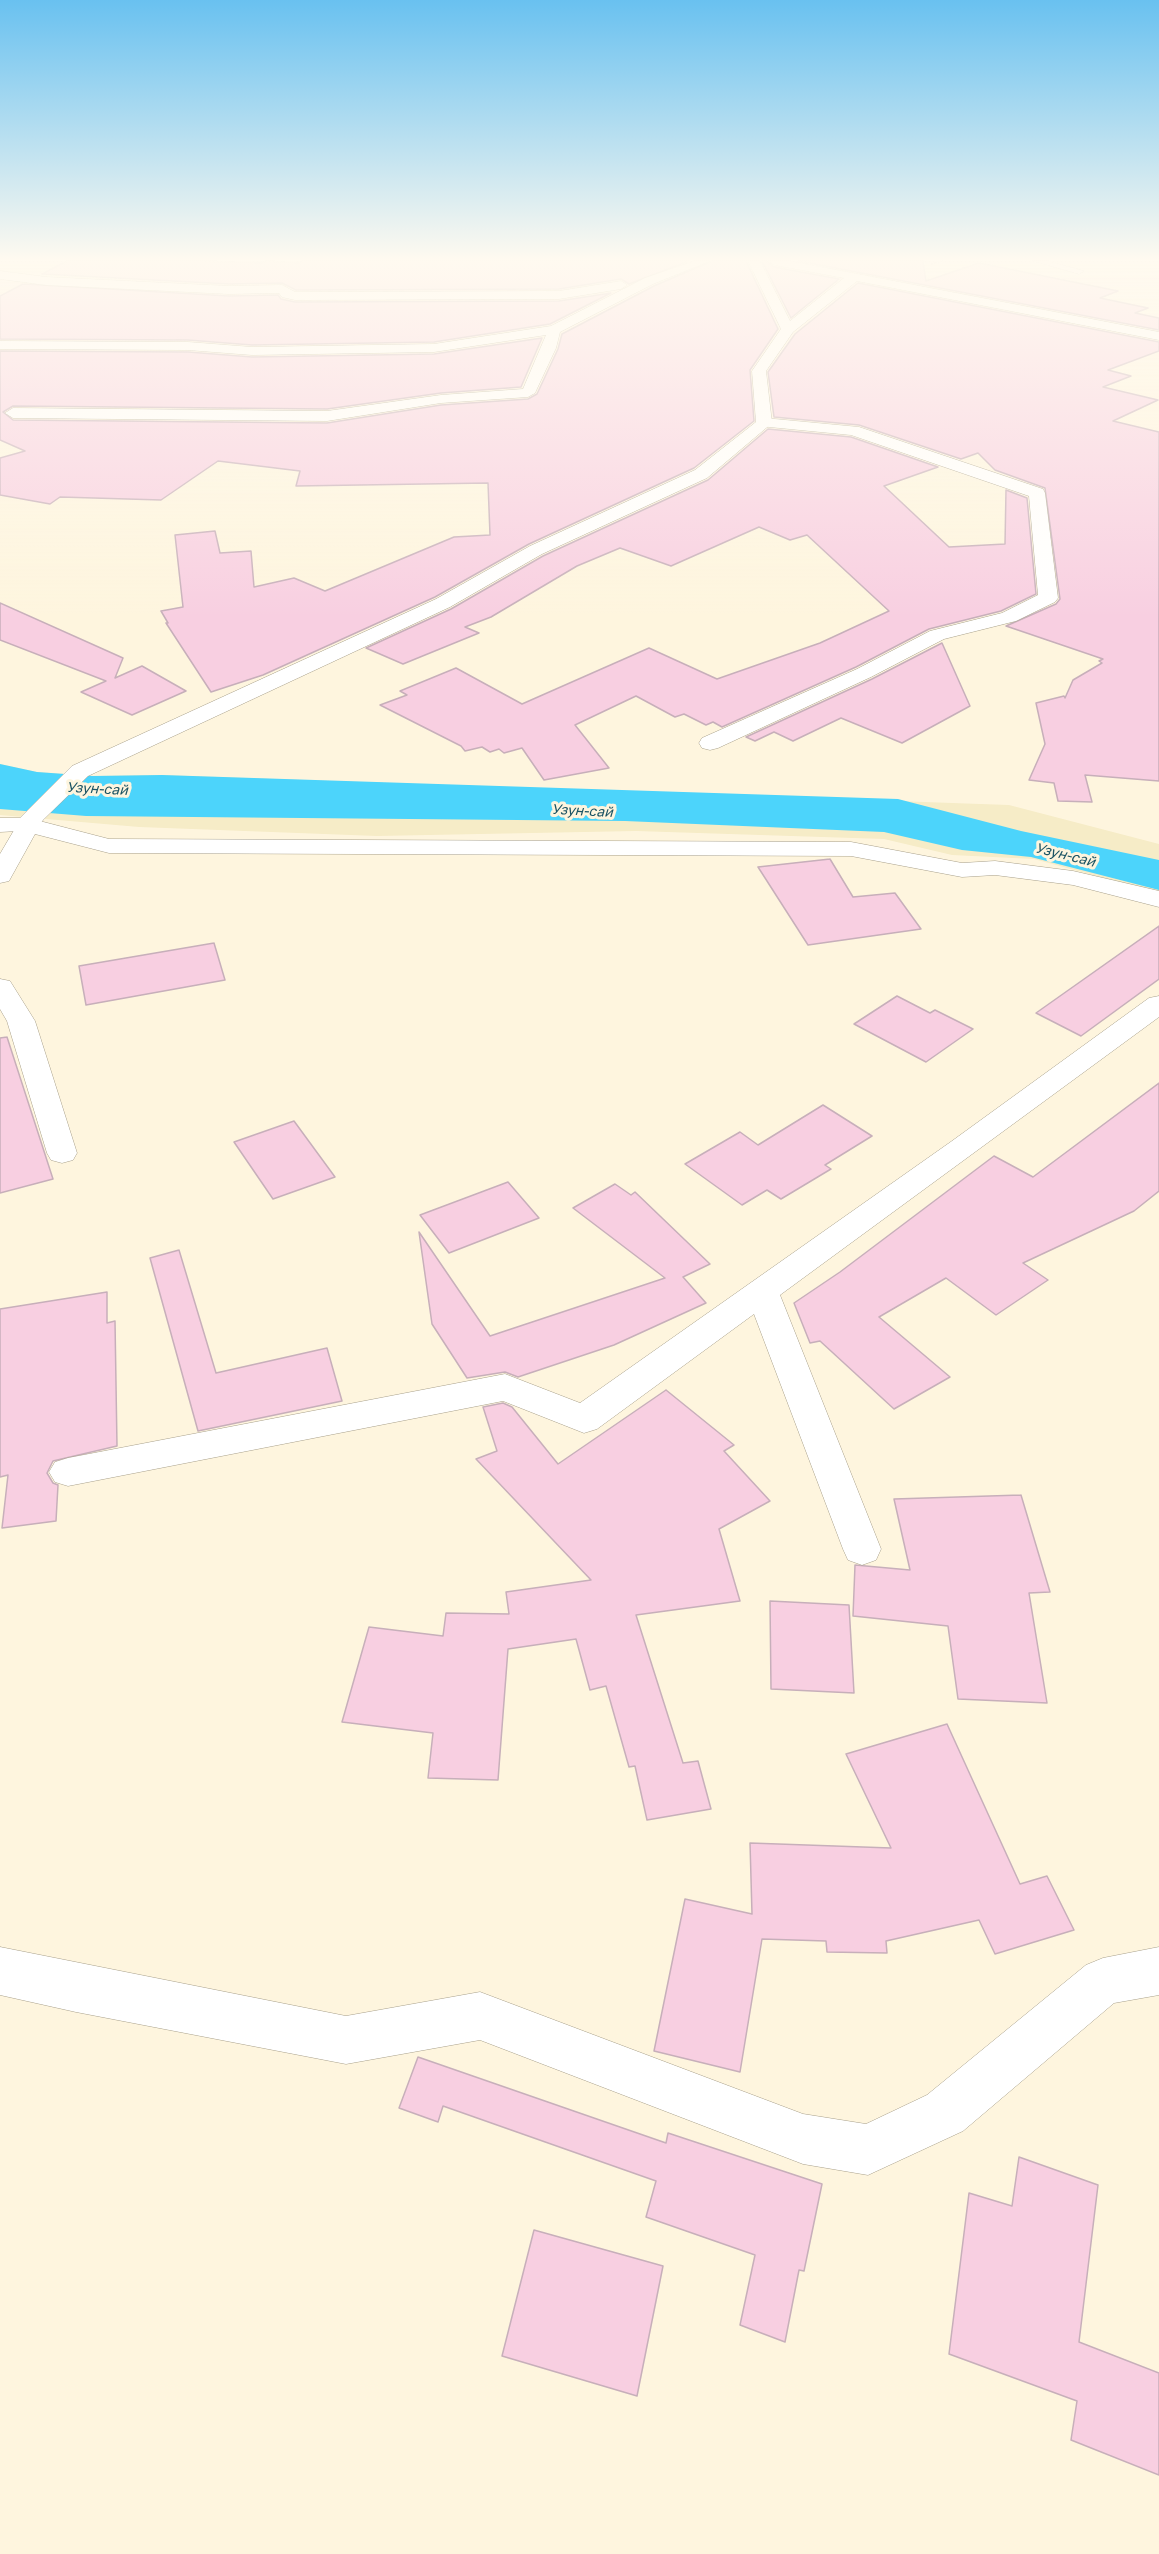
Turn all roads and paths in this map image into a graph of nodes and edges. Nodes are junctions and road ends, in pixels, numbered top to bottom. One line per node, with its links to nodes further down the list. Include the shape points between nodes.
1 (534, 380): 3 (street, via 528,393 441,399 327,416)
2 (760, 380): 4 (street)
3 (13, 413)
4 (764, 423): 5 (street, via 853,430 1036,493 1048,598 1009,618 937,635); 6 (street, via 700,474 536,550 443,603 80,771)
5 (710, 743)
6 (31, 821): 7 (street); 8 (street); 9 (street, via 109,846 850,849 962,870 995,868 1073,878)
7 (0, 825)
8 (0, 876)
9 (1159, 899)
10 (0, 987): 12 (street, via 21,1021)
11 (1159, 1004): 13 (street)
12 (62, 1153)
13 (762, 1292): 14 (street, via 584,1419 505,1387); 15 (street)
14 (68, 1472)
15 (862, 1549)
16 (0, 1971): 17 (street, via 346,2040 480,2016 803,2139 868,2150 945,2113 1103,1982)
17 (1159, 1971)

